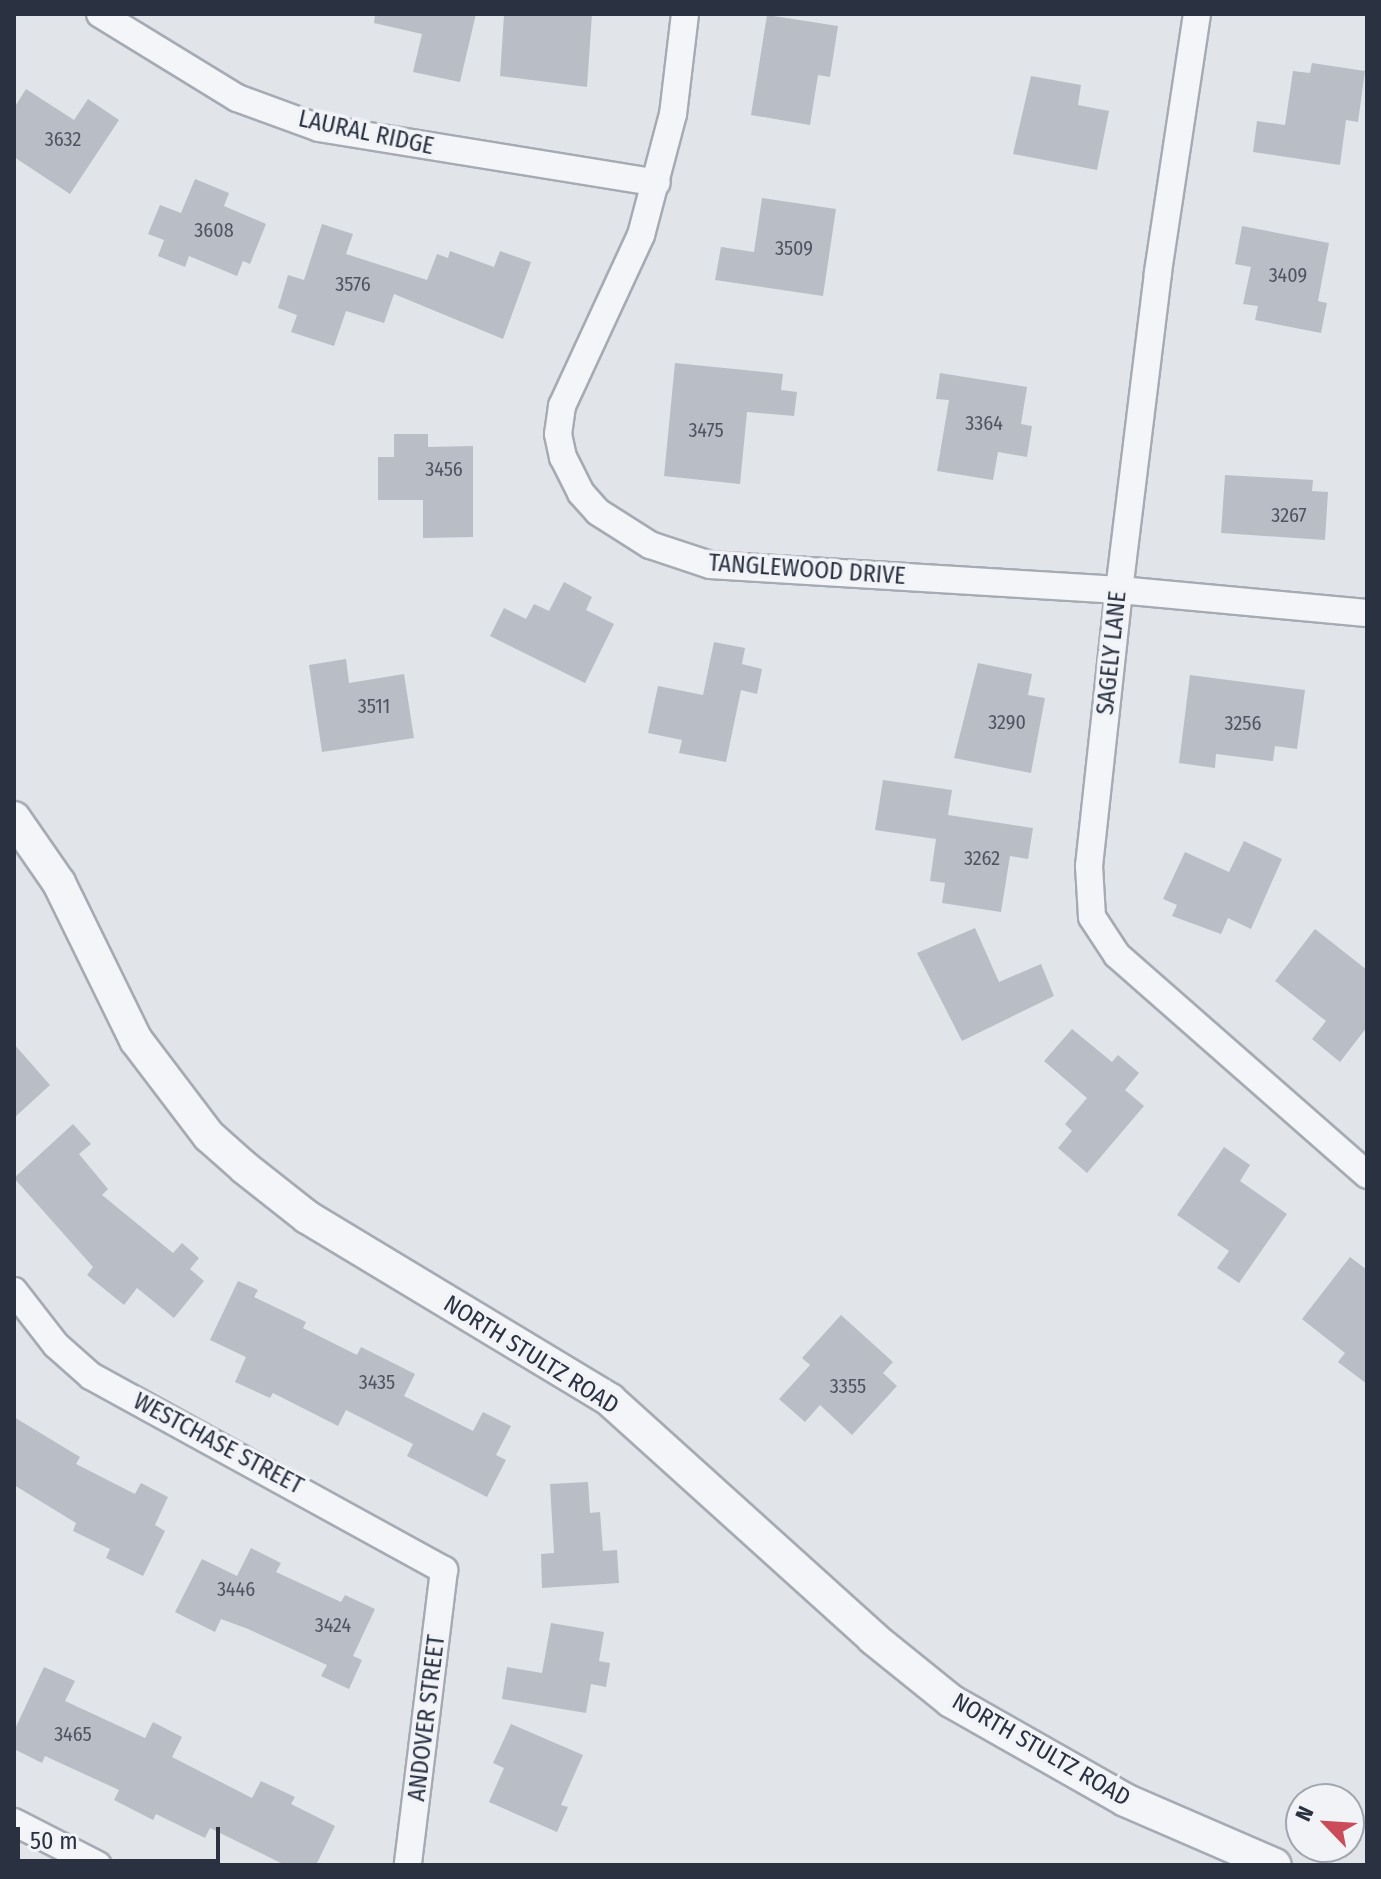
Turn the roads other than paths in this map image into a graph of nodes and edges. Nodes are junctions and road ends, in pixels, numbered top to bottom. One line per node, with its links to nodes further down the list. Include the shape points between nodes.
1 (100, 14): 4 (street, LAURAL RIDGE, via 237,98 319,128)
2 (685, 14): 4 (street, TANGLEWOOD DRIVE, via 673,114)
3 (1197, 14): 5 (street, SAGELY LANE)
4 (657, 183): 5 (street, TANGLEWOOD DRIVE, via 641,235 562,406 558,434 563,457 575,485 598,512 650,545 710,565)
5 (1119, 590): 6 (street, TANGLEWOOD DRIVE); 8 (street, SAGELY LANE, via 1089,866 1092,917 1117,955)
6 (1367, 613)
7 (14, 818): 14 (street, NORTH STULTZ ROAD, via 59,883 136,1040 209,1136 245,1168 307,1217 610,1400 873,1638 951,1701 1125,1800)
8 (1367, 1175)
9 (14, 1291): 10 (street, WESTCHASE STREET, via 56,1345 91,1376)
10 (444, 1570): 13 (street, ANDOVER STREET)
11 (14, 1822): 12 (street)
12 (98, 1865)
13 (408, 1865)
14 (1275, 1865)

